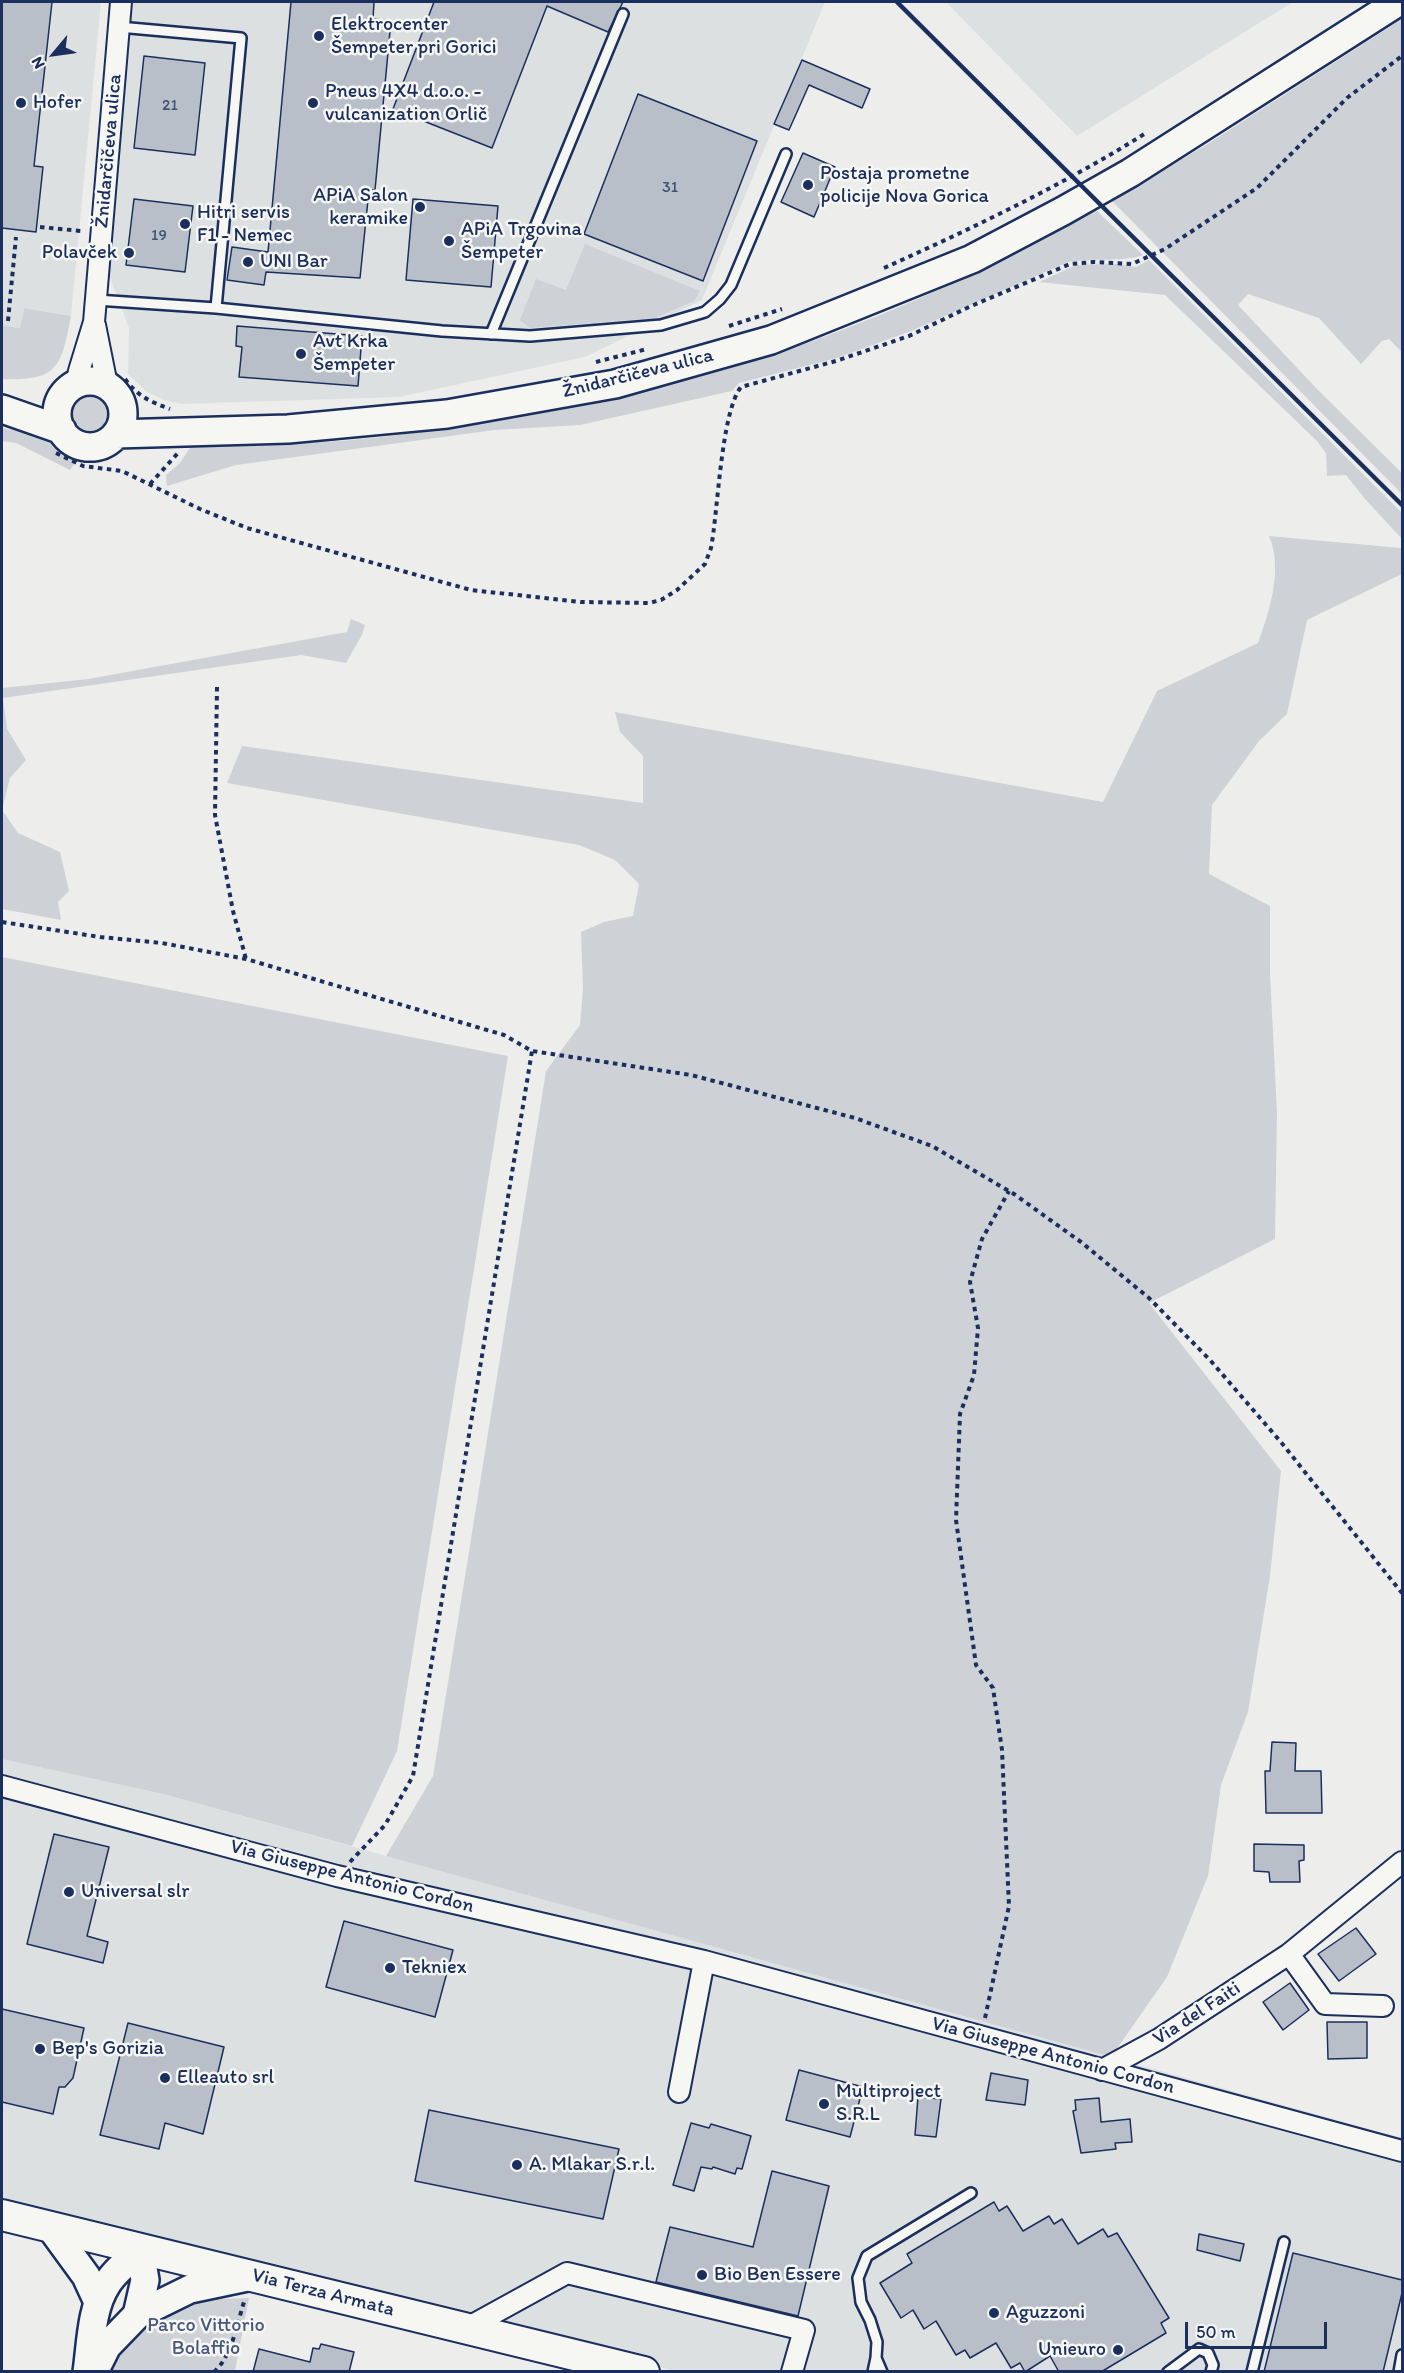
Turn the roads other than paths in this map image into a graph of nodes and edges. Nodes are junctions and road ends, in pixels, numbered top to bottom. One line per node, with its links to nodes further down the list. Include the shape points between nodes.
1 (121, 2): 4 (street, Žnidarčičeva ulica)
2 (1398, 2): 15 (street, Žnidarčičeva ulica, via 1064,211 972,259 771,340 615,384 447,414)
3 (624, 14): 9 (lane)
4 (119, 27): 6 (street, Žnidarčičeva ulica); 7 (lane, via 241,38)
5 (786, 154): 9 (lane, via 731,285 705,312 661,325 603,332)
6 (96, 300): 7 (lane); 8 (street, Žnidarčičeva ulica)
7 (216, 308): 9 (lane)
8 (94, 322): 10 (street, Žnidarčičeva ulica); 11 (street, Žnidarčičeva ulica)
9 (491, 334)
10 (69, 390): 11 (street, Žnidarčičeva ulica, via 87,381); 12 (street, Žnidarčičeva ulica); 14 (street, Žnidarčičeva ulica, via 57,414)
11 (114, 395): 13 (street, Žnidarčičeva ulica, via 123,417); 15 (street, Žnidarčičeva ulica, via 135,413)
12 (2, 409): 14 (street, Žnidarčičeva ulica)
13 (116, 435): 14 (street, Žnidarčičeva ulica, via 98,446 77,444 68,438); 15 (street, Žnidarčičeva ulica)
14 (54, 439)
15 (185, 439)
16 (2, 1786): 19 (street, Via Giuseppe Antonio Cordon, via 337,1876)
17 (1402, 1862): 18 (street, Via del Faiti)
18 (1289, 1954): 20 (street, via 1325,2004); 21 (street, Via del Faiti, via 1159,2039)
19 (704, 1961): 21 (street, Via Giuseppe Antonio Cordon); 22 (street)
20 (1383, 2006)
21 (1102, 2070): 23 (street, Via Giuseppe Antonio Cordon)
22 (679, 2092)
23 (1402, 2151)
24 (971, 2193): 34 (lane, via 867,2256 858,2278 861,2302 877,2342)
25 (2, 2215): 26 (main road, Via Terza Armata)
26 (51, 2228): 28 (main road, Via Terza Armata); 30 (street, via 86,2276)
27 (1284, 2242): 43 (lane)
28 (140, 2251): 29 (main road, Via Terza Armata); 30 (street, via 107,2284); 31 (street, via 145,2280)
29 (252, 2276): 31 (street, via 190,2289); 32 (main road, Via Terza Armata)
30 (98, 2302): 35 (street)
31 (137, 2315): 36 (street, via 107,2346)
32 (467, 2328): 37 (main road, Via Terza Armata); 38 (street, via 567,2273 804,2330)
33 (1402, 2355): 44 (lane)
34 (876, 2358): 39 (lane); 40 (lane)
35 (87, 2372)
36 (94, 2372)
37 (644, 2372)
38 (792, 2372)
39 (873, 2372)
40 (882, 2372)
41 (1168, 2372): 42 (lane, via 1199,2349 1208,2353 1213,2364)
42 (1211, 2372)
43 (1252, 2372)
44 (1399, 2372)

